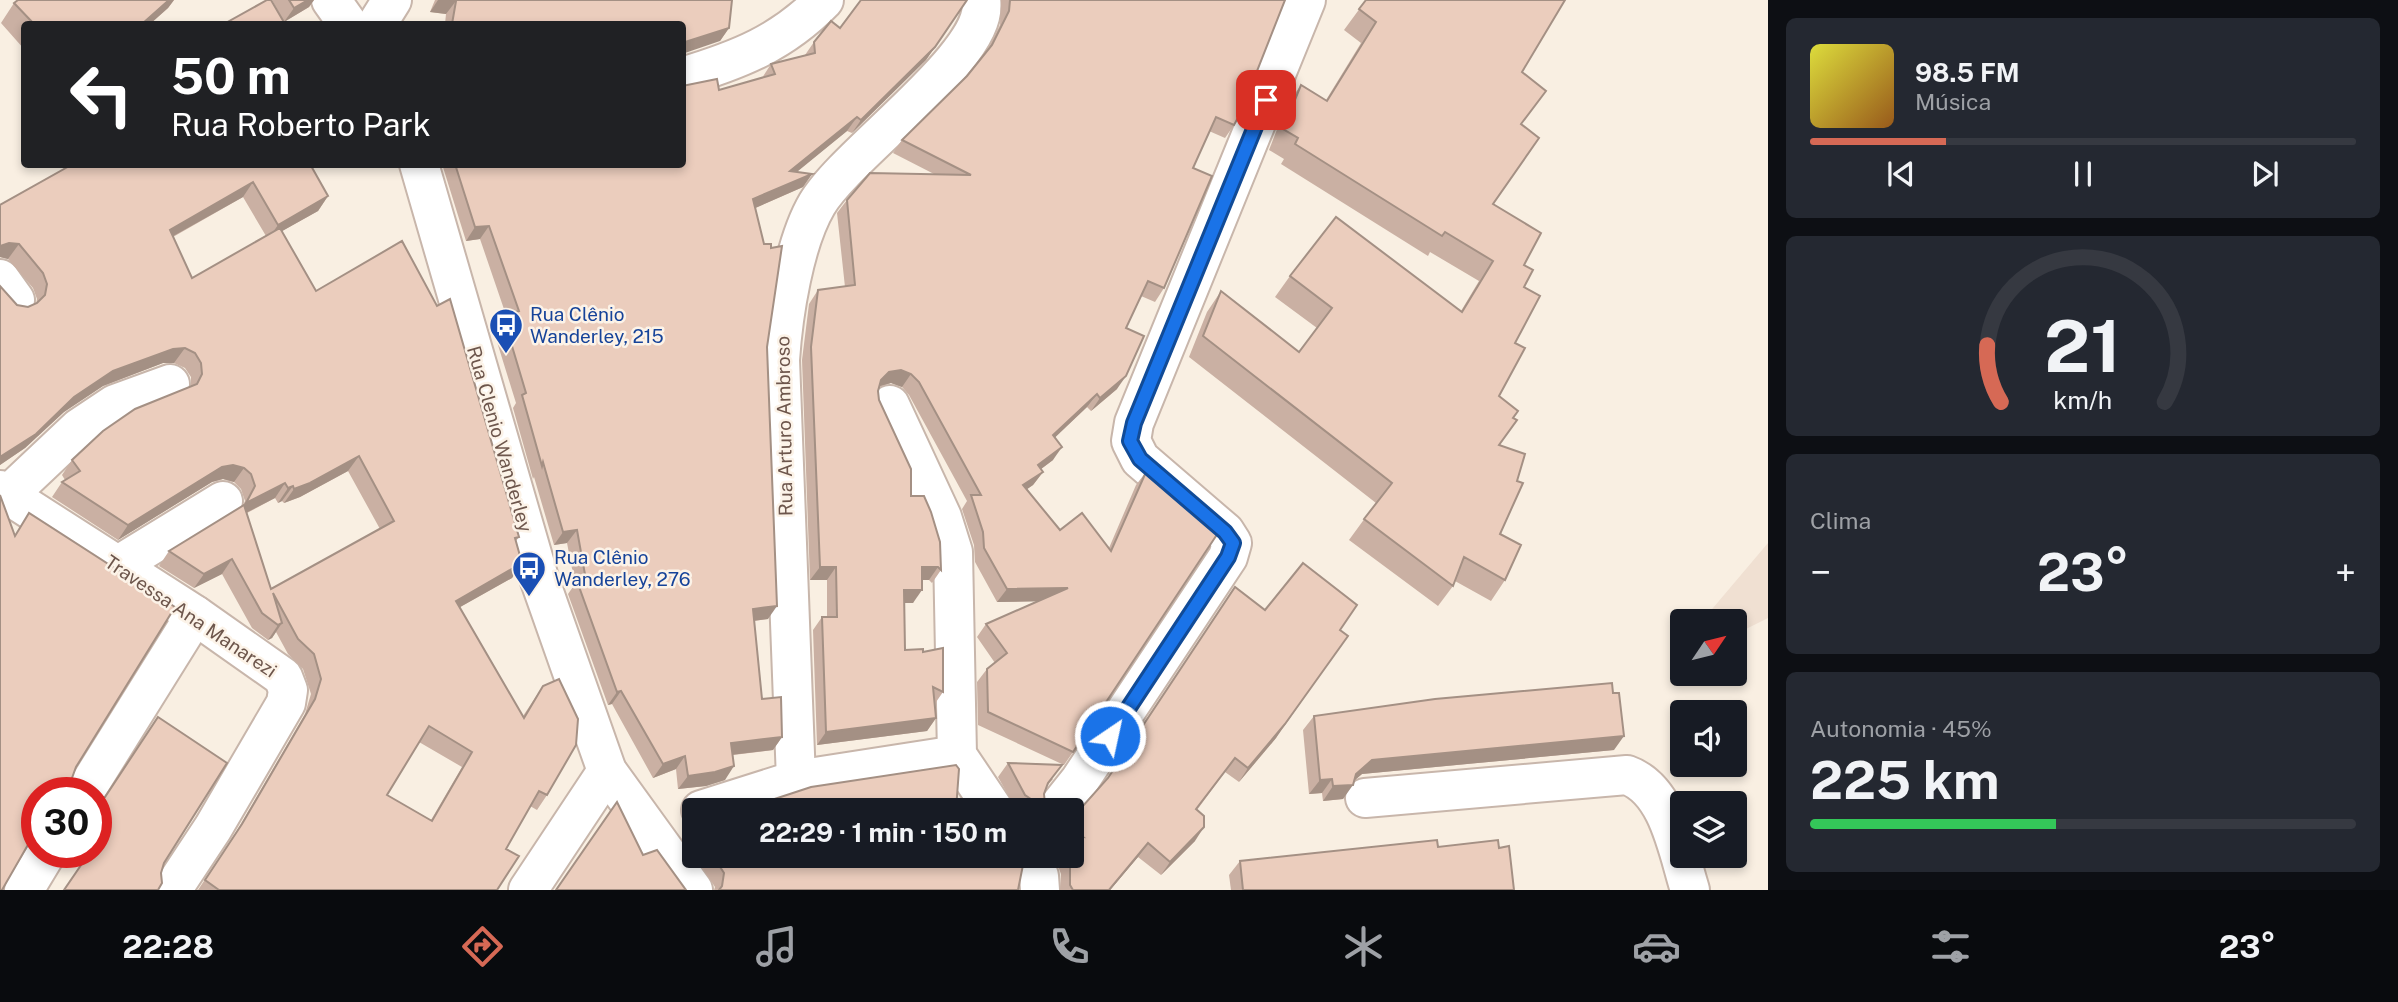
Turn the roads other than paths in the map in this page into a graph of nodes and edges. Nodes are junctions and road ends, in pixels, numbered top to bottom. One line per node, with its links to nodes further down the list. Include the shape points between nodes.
1 (331, 0): 6 (street)
2 (392, 0): 7 (street)
3 (824, 0): 8 (street, via 783,37 729,63)
4 (981, 0): 19 (street, Rua Arturo Ambroso, via 977,30 956,61 832,180 815,207 801,248 780,360)
5 (1306, 0): 22 (street, via 1130,441 1140,459 1233,543 1228,557)
6 (346, 21)
7 (379, 21)
8 (686, 76)
9 (420, 168): 17 (street, Rua Clenio Wanderley, via 539,578)
10 (170, 384): 12 (street, via 115,404 79,428)
11 (890, 405): 16 (street, via 942,517 953,552)
12 (5, 501): 14 (street, Travessa Ana Manarezi)
13 (223, 501): 14 (street)
14 (117, 566): 15 (street, Travessa Ana Manarezi)
15 (195, 615): 18 (street); 29 (street, Travessa Ana Manarezi, via 283,677 288,690 286,703)
16 (957, 755): 19 (street); 21 (street)
17 (607, 771): 25 (street, Rua Clenio Wanderley); 30 (street)
18 (94, 777)
19 (796, 780): 20 (street)
20 (739, 798)
21 (986, 798)
22 (1066, 798)
23 (1365, 798): 33 (street, via 1616,774 1634,778 1665,816)
24 (682, 816): 25 (street)
25 (647, 827): 31 (street, Rua Clenio Wanderley)
26 (37, 868): 28 (street)
27 (1036, 868): 32 (street)
28 (24, 890)
29 (172, 890)
30 (528, 890)
31 (693, 890)
32 (1040, 890)
33 (1690, 890)

